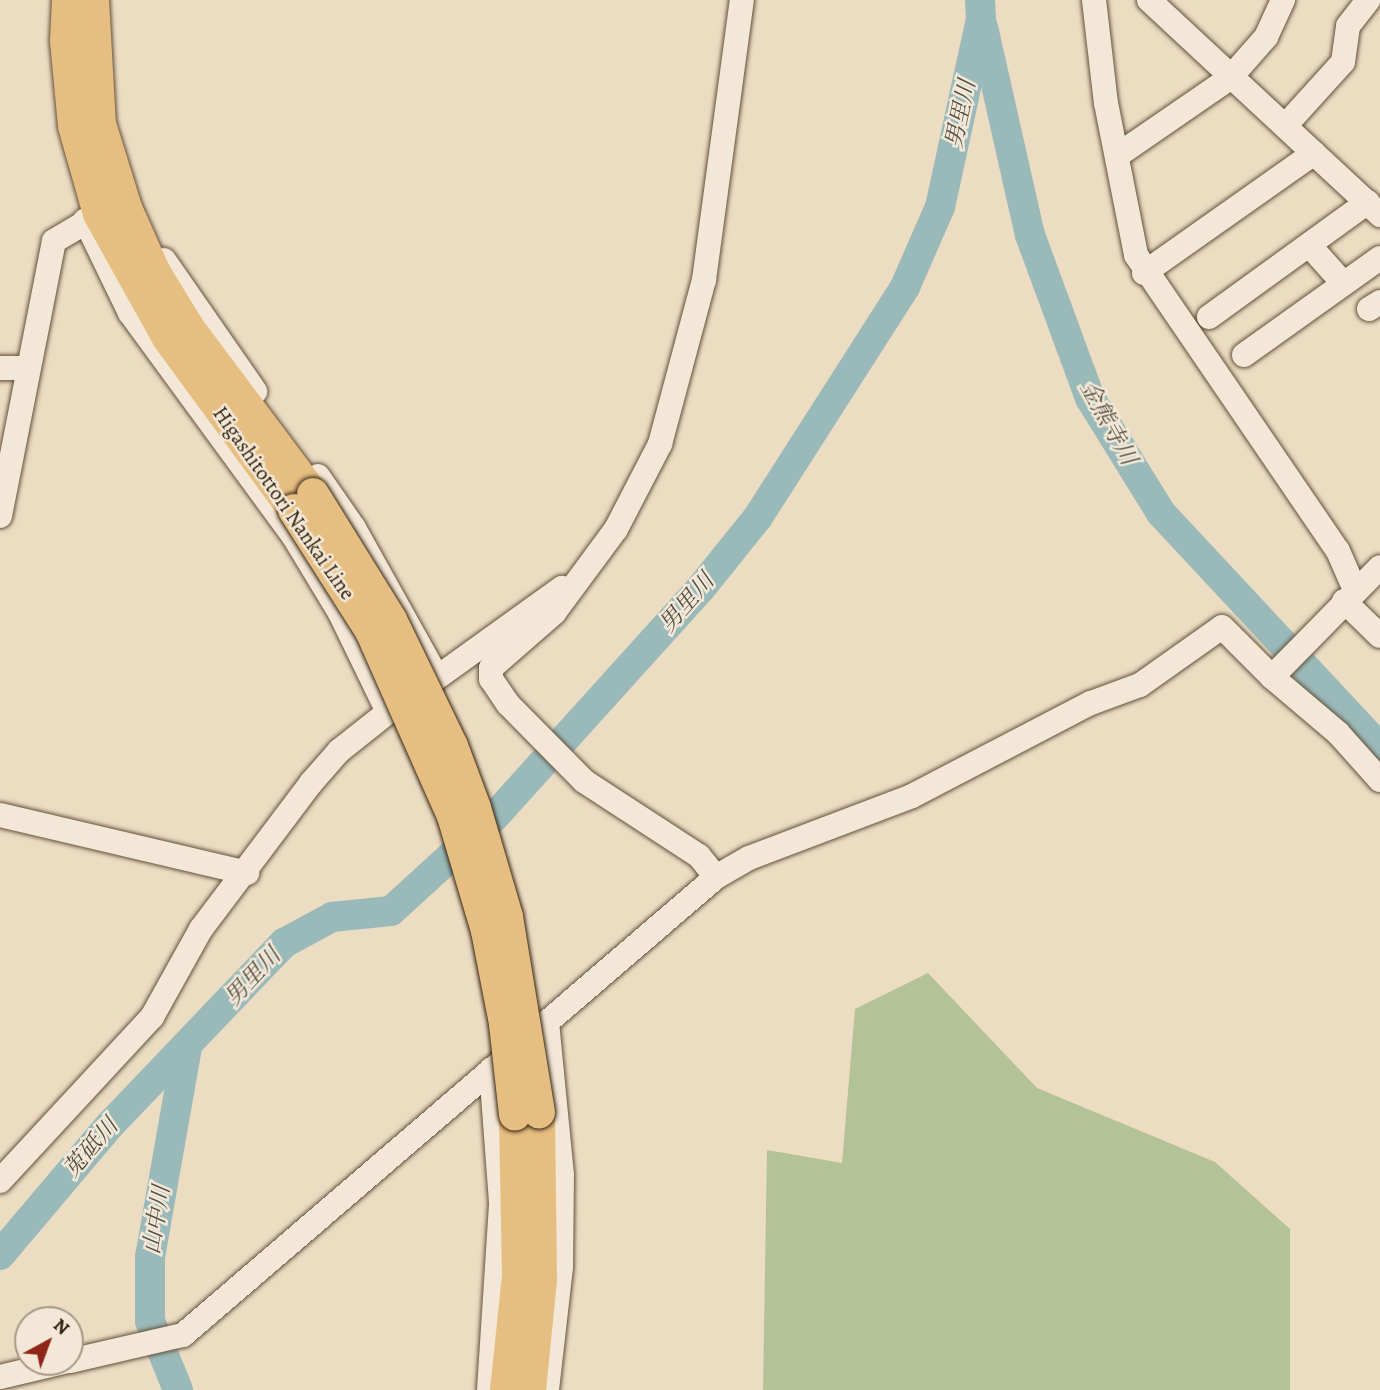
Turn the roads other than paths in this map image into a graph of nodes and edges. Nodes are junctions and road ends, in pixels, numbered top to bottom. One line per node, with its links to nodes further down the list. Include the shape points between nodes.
1 (68, 0): 14 (main road, Higashitottori Nankai Line, via 66,41 74,126)
2 (93, 0): 12 (main road, Higashitottori Nankai Line, via 100,124)
3 (742, 0): 26 (street, via 704,280 687,358 660,444 639,488 616,529)
4 (1094, 0): 11 (street)
5 (1149, 0): 8 (street)
6 (1283, 0): 8 (street, via 1266,37)
7 (1368, 0): 9 (street, via 1348,26 1343,62)
8 (1230, 78): 9 (street); 11 (street)
9 (1285, 126): 10 (street)
10 (1314, 153): 13 (street); 17 (street)
11 (1118, 155): 17 (street, via 1136,255)
12 (114, 170): 23 (main road, Higashitottori Nankai Line, via 154,271); 30 (street, via 158,250 200,313 354,528)
13 (1374, 208): 15 (street)
14 (92, 217): 22 (street, via 54,241); 23 (main road, Higashitottori Nankai Line, via 168,338); 31 (street, via 130,313 294,537 340,613)
15 (1308, 245): 18 (street); 19 (street)
16 (1380, 258): 18 (street)
17 (1144, 273): 27 (street, via 1338,551)
18 (1344, 284): 20 (street)
19 (1209, 317)
20 (1244, 355)
21 (0, 368): 22 (street)
22 (27, 368): 24 (street)
23 (303, 502): 38 (main road, Higashitottori Nankai Line, bridge, via 372,631 453,816 487,931)
24 (0, 516)
25 (1380, 567): 27 (street)
26 (580, 575): 30 (street); 35 (street, via 554,613 491,668 491,680 508,704 584,781 699,856)
27 (1346, 599): 28 (street); 29 (street)
28 (1380, 636)
29 (1276, 672): 32 (street); 35 (street, via 1222,627 1140,685 1091,703 912,796 749,858)
30 (436, 677): 31 (street)
31 (388, 712): 34 (street, via 339,751)
32 (1380, 780)
33 (0, 815): 34 (street)
34 (247, 873): 39 (street, via 201,929 152,1017)
35 (716, 877): 36 (street)
36 (547, 1022): 37 (street); 44 (street, via 562,1188 561,1267)
37 (491, 1069): 40 (street, via 183,1335); 41 (street, via 501,1202)
38 (527, 1113): 42 (main road, Higashitottori Nankai Line); 43 (main road, Higashitottori Nankai Line, via 541,1279)
39 (0, 1181)
40 (84, 1357)
41 (489, 1390)
42 (506, 1390)
43 (530, 1390)
44 (547, 1390)

